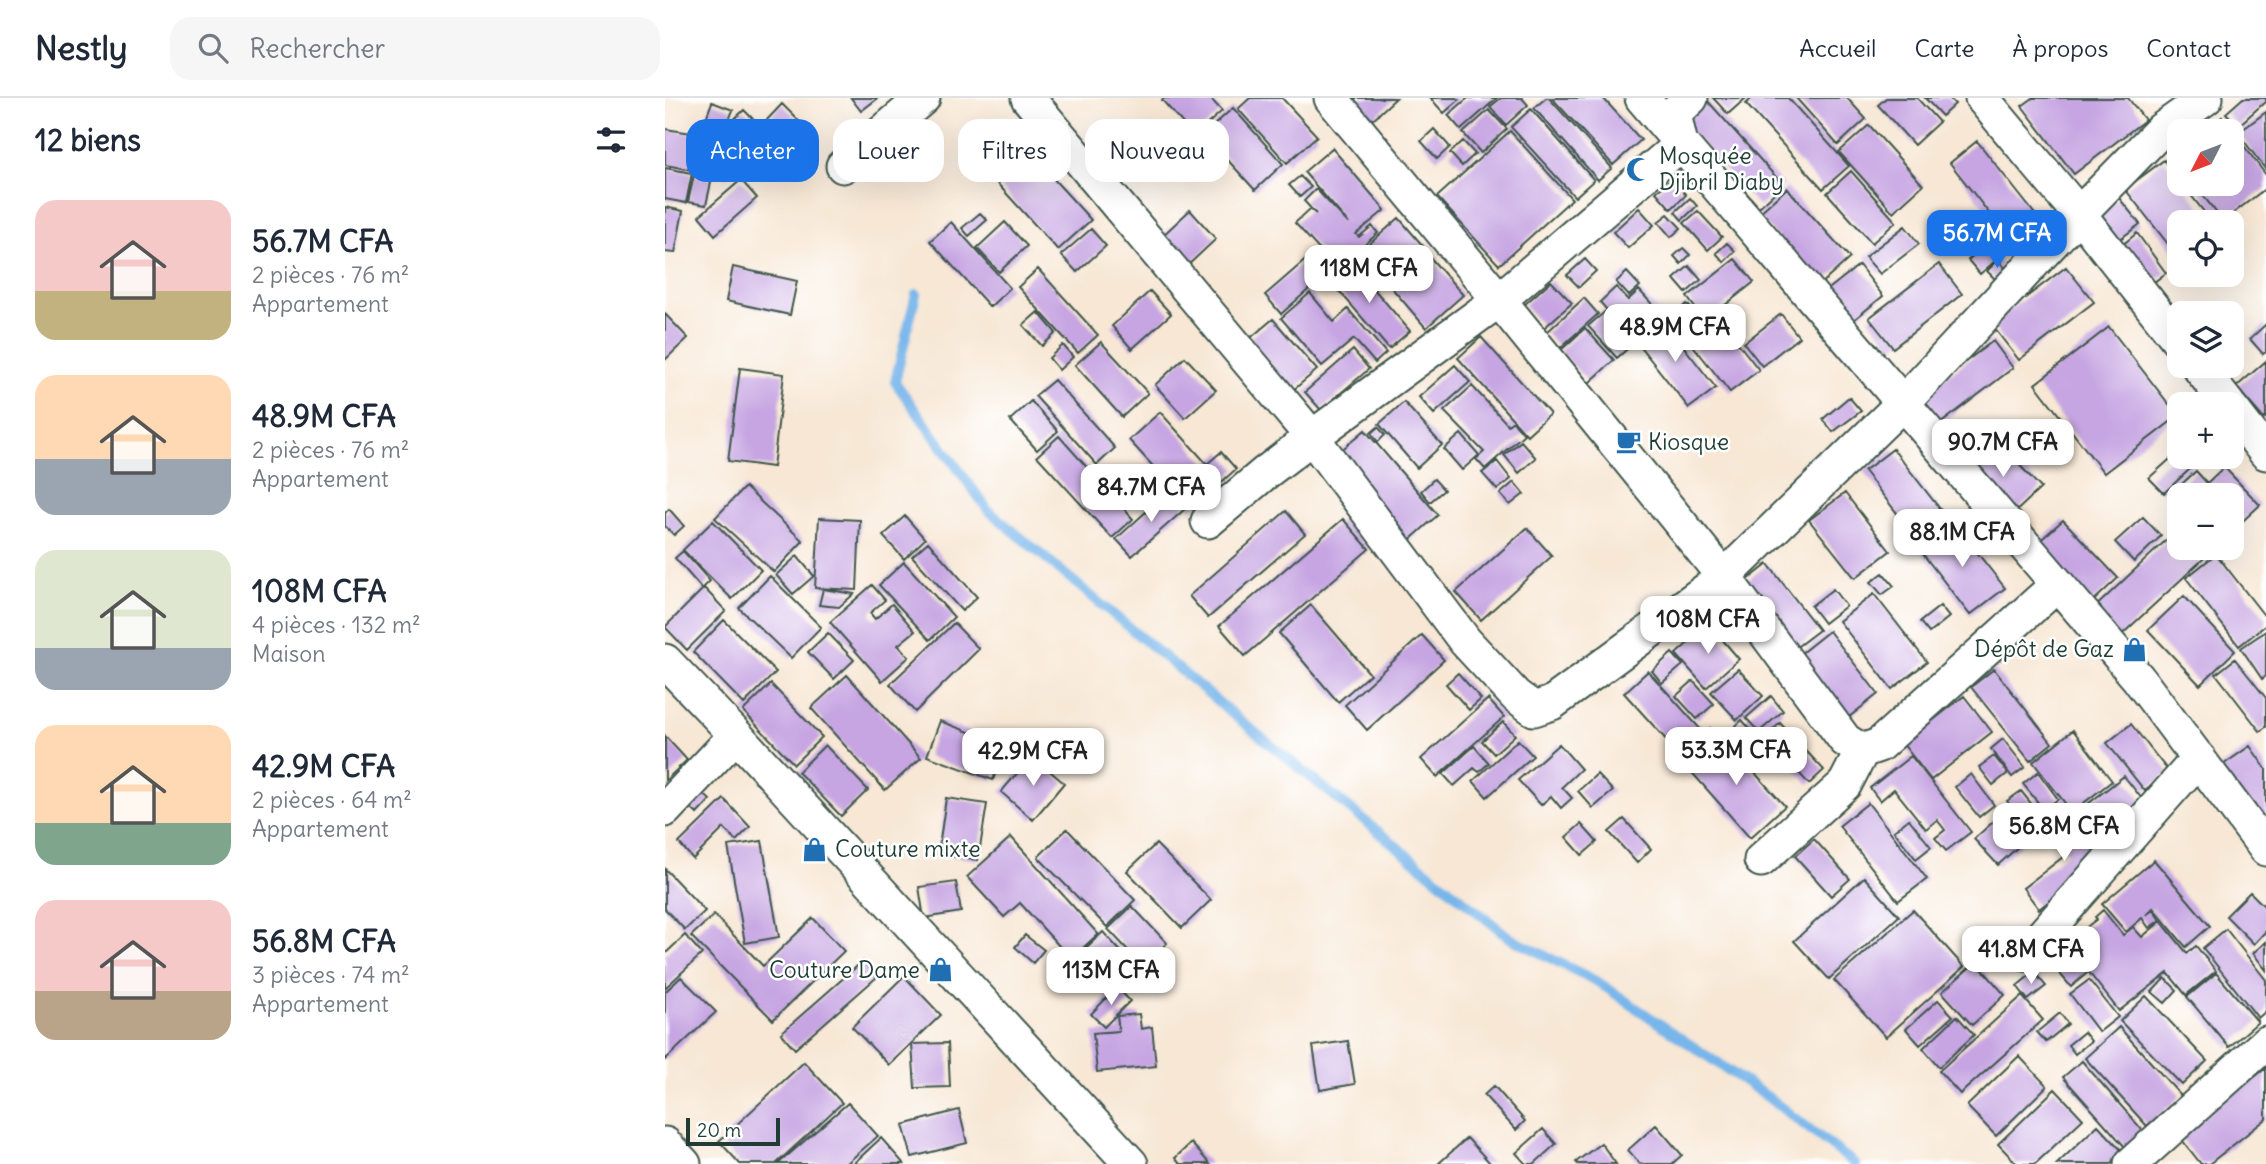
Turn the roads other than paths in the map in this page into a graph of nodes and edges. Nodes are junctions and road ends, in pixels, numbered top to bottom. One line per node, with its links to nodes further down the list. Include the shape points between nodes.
1 (923, 98): 8 (street)
2 (1028, 98): 17 (street)
3 (1331, 98): 11 (street)
4 (1642, 98): 9 (street)
5 (1691, 98): 9 (street, via 1674,114)
6 (1982, 98): 10 (street)
7 (2206, 98): 10 (street, via 2161,130)
8 (898, 119)
9 (1681, 144): 11 (street); 15 (street)
10 (2079, 214): 12 (street); 15 (street)
11 (1499, 300): 17 (street); 20 (street)
12 (2167, 326)
13 (2207, 378): 14 (street)
14 (2219, 392)
15 (1903, 403): 20 (street); 21 (street)
16 (2244, 425): 18 (street)
17 (1312, 437): 19 (street); 20 (street, via 1465,641 1534,709 1552,703)
18 (2266, 453)
19 (1208, 521)
20 (1724, 578): 24 (street, via 1845,740)
21 (2058, 584): 24 (street, via 1879,744); 25 (street)
22 (665, 661): 23 (street)
23 (736, 735): 26 (street); 32 (street)
24 (1862, 751): 28 (street, via 1845,784)
25 (2199, 758): 27 (street); 29 (street)
26 (665, 810)
27 (2266, 849)
28 (1761, 860)
29 (2026, 954)
30 (2266, 1043): 34 (street)
31 (665, 1143): 33 (street)
32 (1116, 1159)
33 (684, 1164)
34 (2131, 1164)

